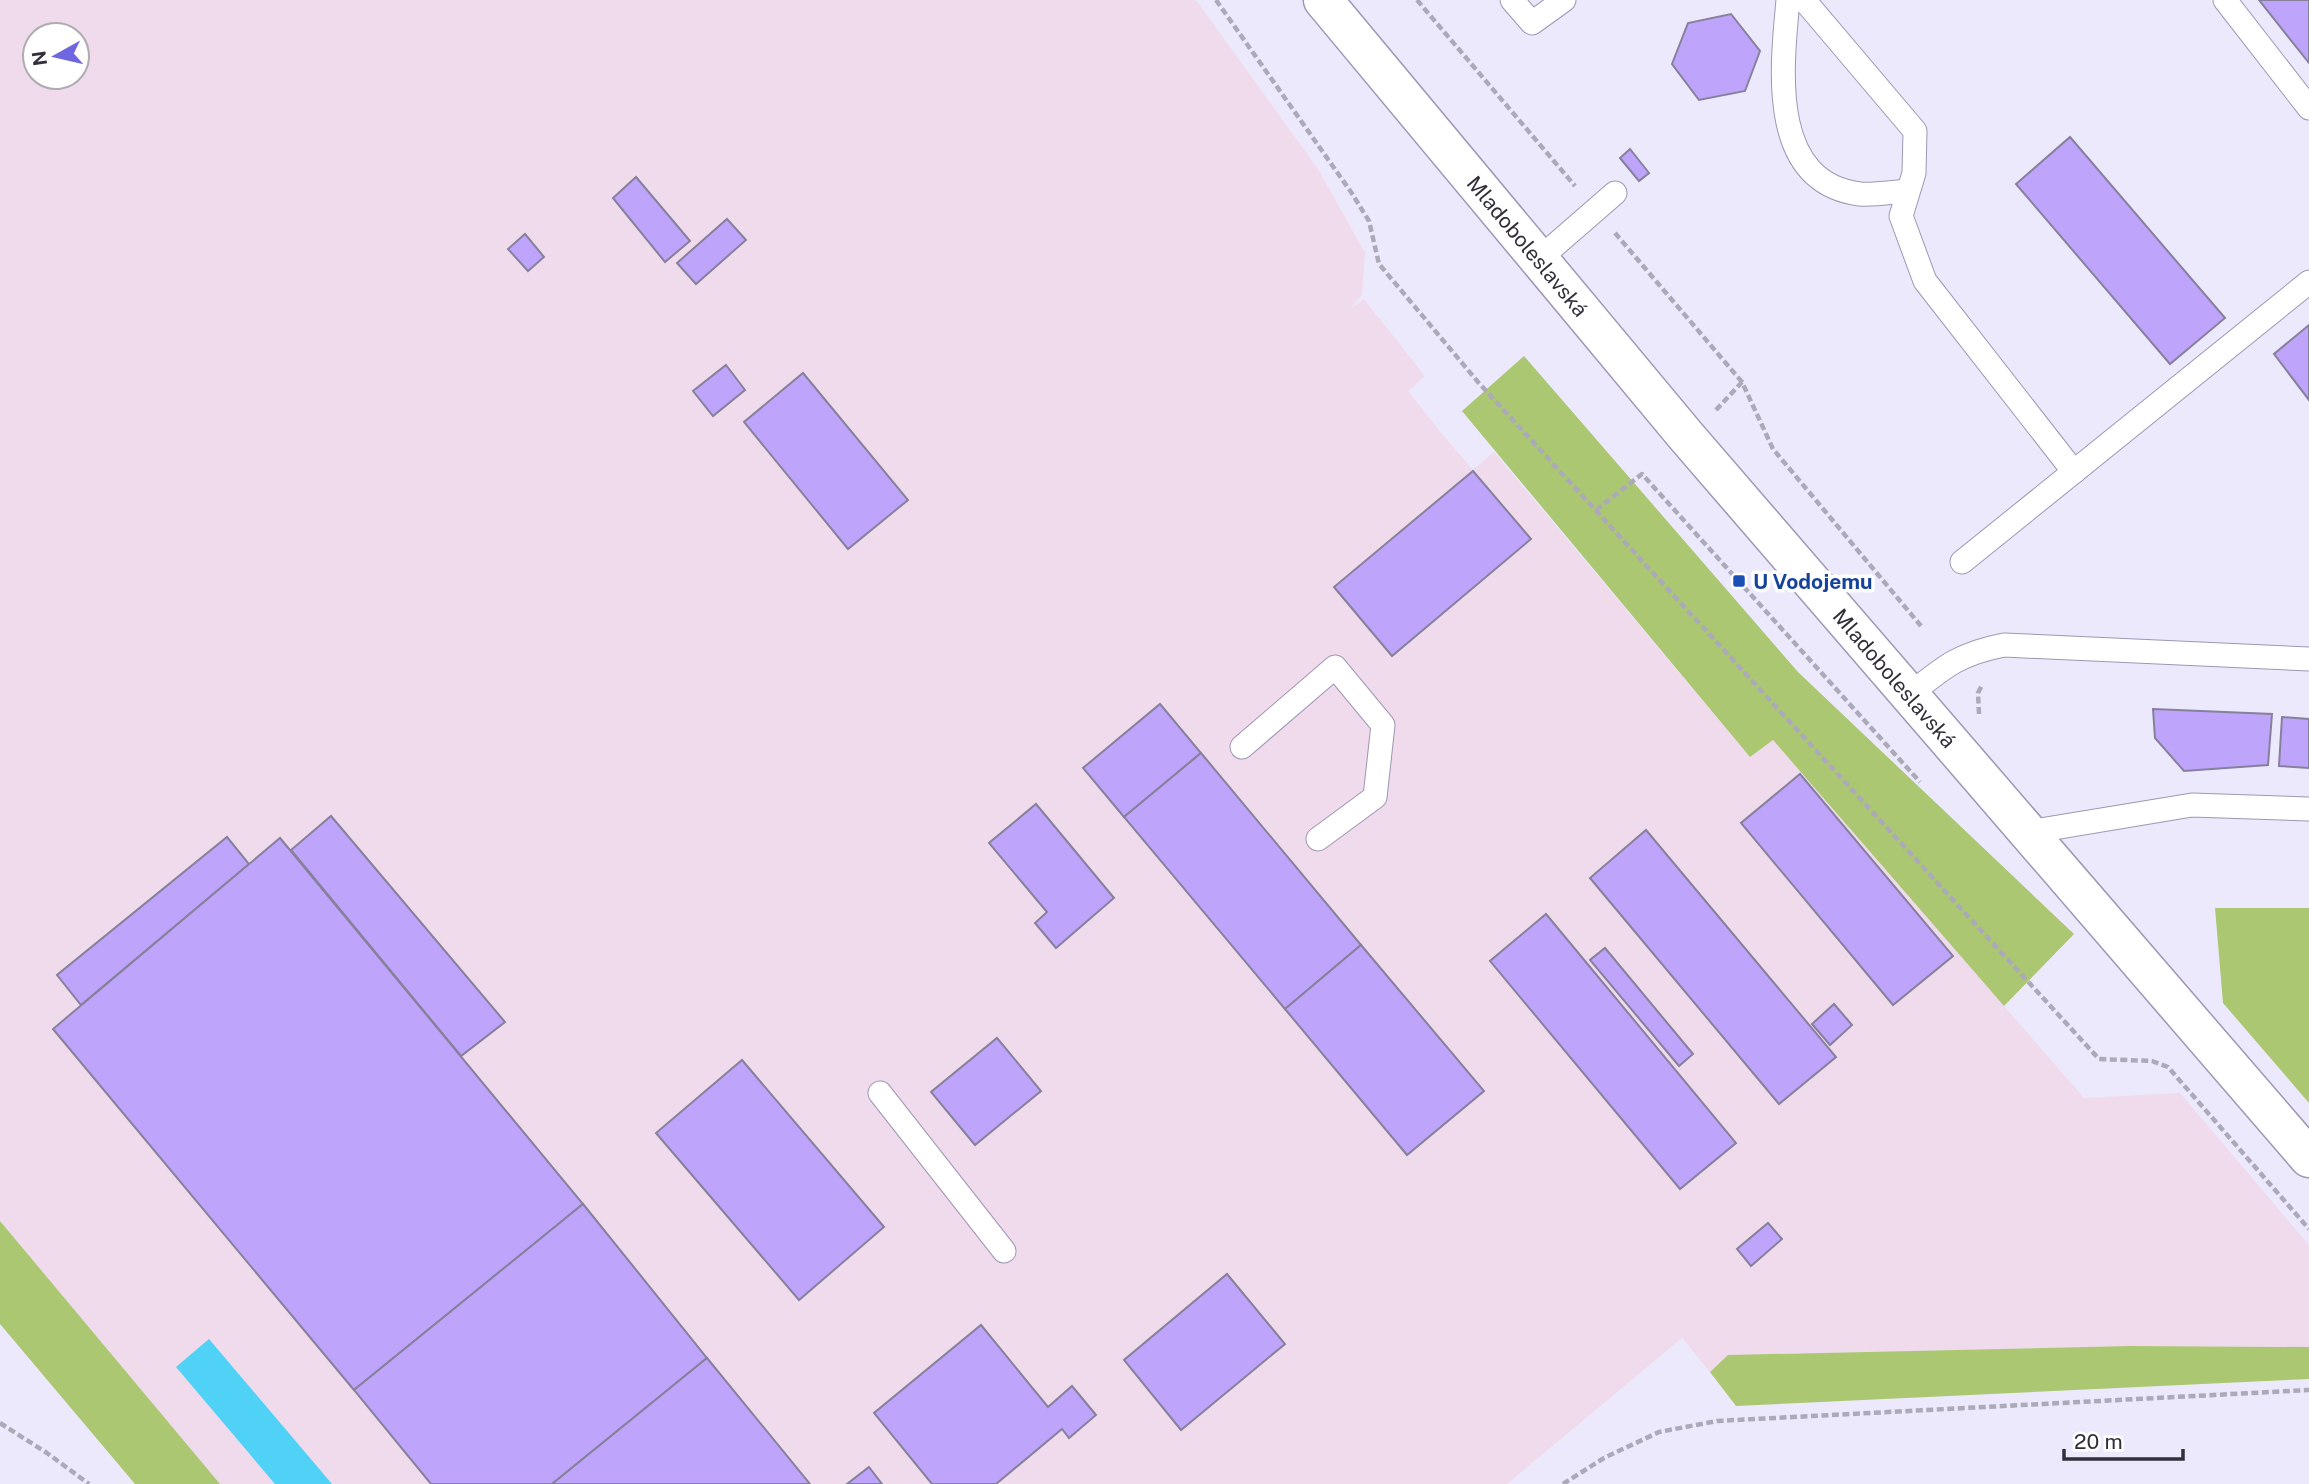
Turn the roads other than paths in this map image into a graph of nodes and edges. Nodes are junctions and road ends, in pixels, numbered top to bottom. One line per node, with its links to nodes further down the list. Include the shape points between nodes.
1 (1323, 0): 10 (main road, Mladoboleslavská)
2 (1512, 0): 3 (lane, via 1532,23)
3 (1564, 0)
4 (1788, 0): 8 (lane, via 1784,102 1795,153 1825,182 1859,194)
5 (1804, 0): 8 (lane, via 1915,131 1914,173)
6 (2225, 0): 7 (lane)
7 (2309, 108)
8 (1908, 191): 12 (lane, via 1901,216 1925,281)
9 (1615, 193): 10 (lane)
10 (1538, 260): 15 (main road, Mladoboleslavská)
11 (2309, 282): 12 (lane)
12 (2074, 472): 13 (lane)
13 (1962, 562)
14 (2309, 659): 15 (lane, via 2004,645 1951,661)
15 (1908, 696): 18 (main road, Mladoboleslavská)
16 (1242, 747): 19 (lane, via 1335,667 1383,725 1375,797)
17 (2309, 808): 18 (lane, via 2192,805)
18 (2029, 832): 21 (main road, Mladoboleslavská)
19 (1318, 839)
20 (880, 1093): 22 (lane)
21 (2309, 1158)
22 (1004, 1251)

